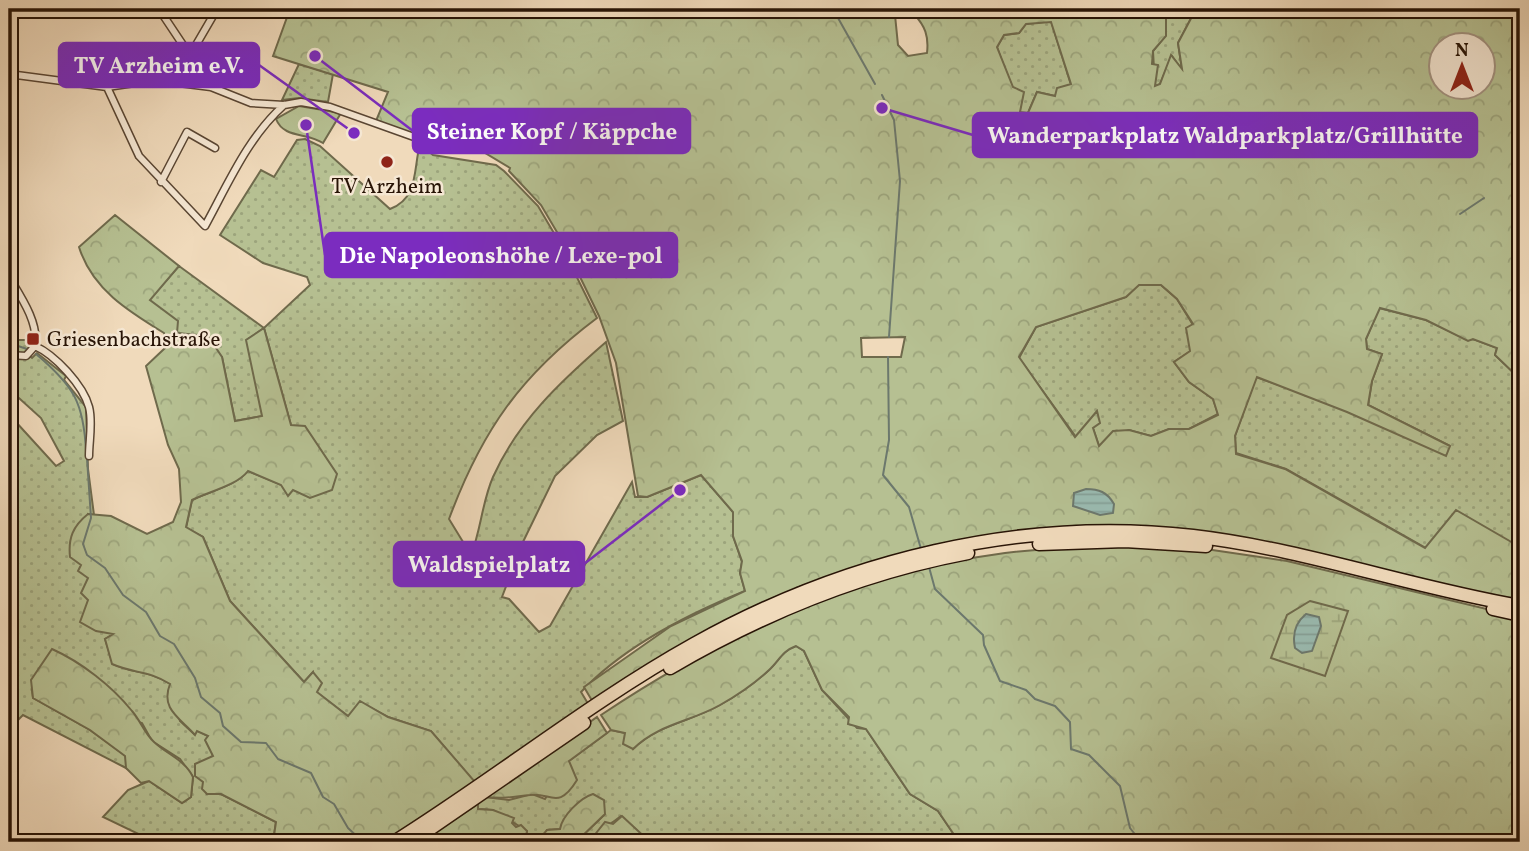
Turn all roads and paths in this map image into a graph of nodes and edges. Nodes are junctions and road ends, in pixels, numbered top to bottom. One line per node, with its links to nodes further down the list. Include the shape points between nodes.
1 (16, 9): 2 (street)
2 (43, 9)
3 (159, 9): 5 (street)
4 (217, 9): 5 (street)
5 (189, 58): 7 (street)
6 (12, 75): 8 (street); 9 (street)
7 (211, 86): 8 (street, via 155,80); 10 (street, via 248,102)
8 (107, 88): 13 (street, via 139,156)
9 (9, 97)
10 (284, 105): 11 (street, via 301,102 330,107); 13 (street, via 250,144 205,226)
11 (414, 138)
12 (215, 148): 13 (street, via 187,132)
13 (161, 182)
14 (9, 277): 15 (street, via 28,313)
15 (35, 346): 16 (street, via 26,356); 17 (street, via 61,367 85,398 90,419)
16 (9, 355)
17 (89, 456)
18 (1058, 538): 19 (highway, via 1146,533 1237,542); 20 (highway, via 1157,542 1256,554); 21 (highway, via 930,561 806,595 658,675)
19 (1520, 606)
20 (1520, 615)
21 (476, 794): 22 (highway); 23 (highway)
22 (394, 842)
23 (411, 842)

